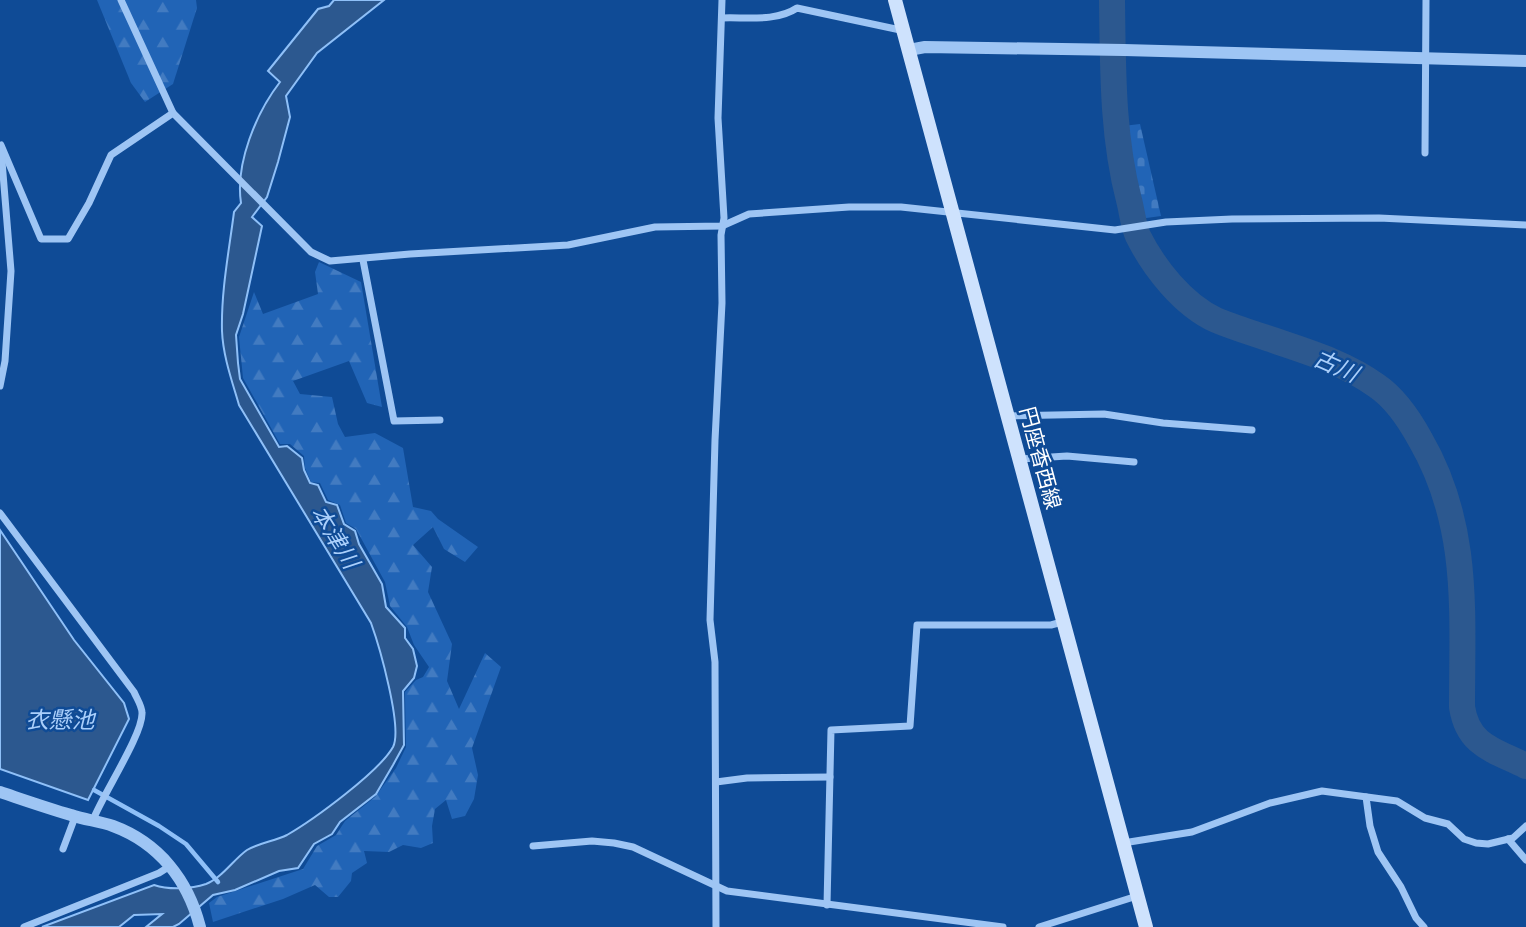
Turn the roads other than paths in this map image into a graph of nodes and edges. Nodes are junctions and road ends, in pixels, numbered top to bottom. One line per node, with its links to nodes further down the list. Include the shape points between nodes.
1 (121, 0): 10 (street)
2 (722, 0): 5 (street)
3 (895, 0): 6 (main road, 円座香西線)
4 (1426, 0): 8 (street)
5 (722, 18): 6 (street, via 773,17 797,8); 15 (street, via 718,118)
6 (905, 32): 7 (main road, 円座香西線)
7 (909, 50): 8 (street, via 1124,50); 13 (main road, 円座香西線)
8 (1426, 59): 9 (street); 12 (street)
9 (1526, 61)
10 (173, 113): 11 (street, via 111,155 68,239 41,239); 16 (street, via 311,252 330,261)
11 (0, 144): 17 (street, via 11,271)
12 (1424, 153)
13 (953, 213): 14 (street, via 1115,230 1166,222 1366,218); 15 (street, via 901,207 772,211 748,214); 18 (main road, 円座香西線)
14 (1526, 225)
15 (722, 226): 16 (street, via 655,228 568,245); 26 (street, via 710,620)
16 (363, 260): 19 (street, via 394,421)
17 (0, 386)
18 (1007, 416): 20 (street, via 1104,414); 21 (main road, 円座香西線)
19 (440, 420)
20 (1252, 430)
21 (1020, 459): 22 (street, via 1067,456); 24 (main road, 円座香西線)
22 (1134, 462)
23 (0, 513): 30 (street, via 134,692 142,711 141,727)
24 (1062, 622): 25 (street, via 917,625 910,726 831,730); 33 (main road, 円座香西線)
25 (830, 777): 26 (street); 40 (street)
26 (716, 782): 38 (street)
27 (0, 792): 29 (street)
28 (1366, 797): 32 (street, via 1397,801 1425,818 1448,824 1476,844); 33 (street, via 1322,791 1270,803 1192,832); 47 (street, via 1378,852)
29 (75, 817): 30 (street); 35 (street)
30 (93, 820): 37 (street, via 136,837)
31 (1526, 826): 32 (street)
32 (1508, 839): 36 (street)
33 (1124, 844): 39 (main road, 円座香西線)
34 (533, 846): 38 (street, via 592,841 633,847)
35 (63, 849)
36 (1526, 860)
37 (171, 868): 41 (street); 42 (street, via 184,883)
38 (717, 887): 40 (street); 43 (street)
39 (1137, 896): 45 (street); 46 (main road, 円座香西線)
40 (827, 905): 44 (street)
41 (24, 927)
42 (200, 927)
43 (716, 927)
44 (1003, 927)
45 (1039, 927)
46 (1146, 927)
47 (1424, 927)

